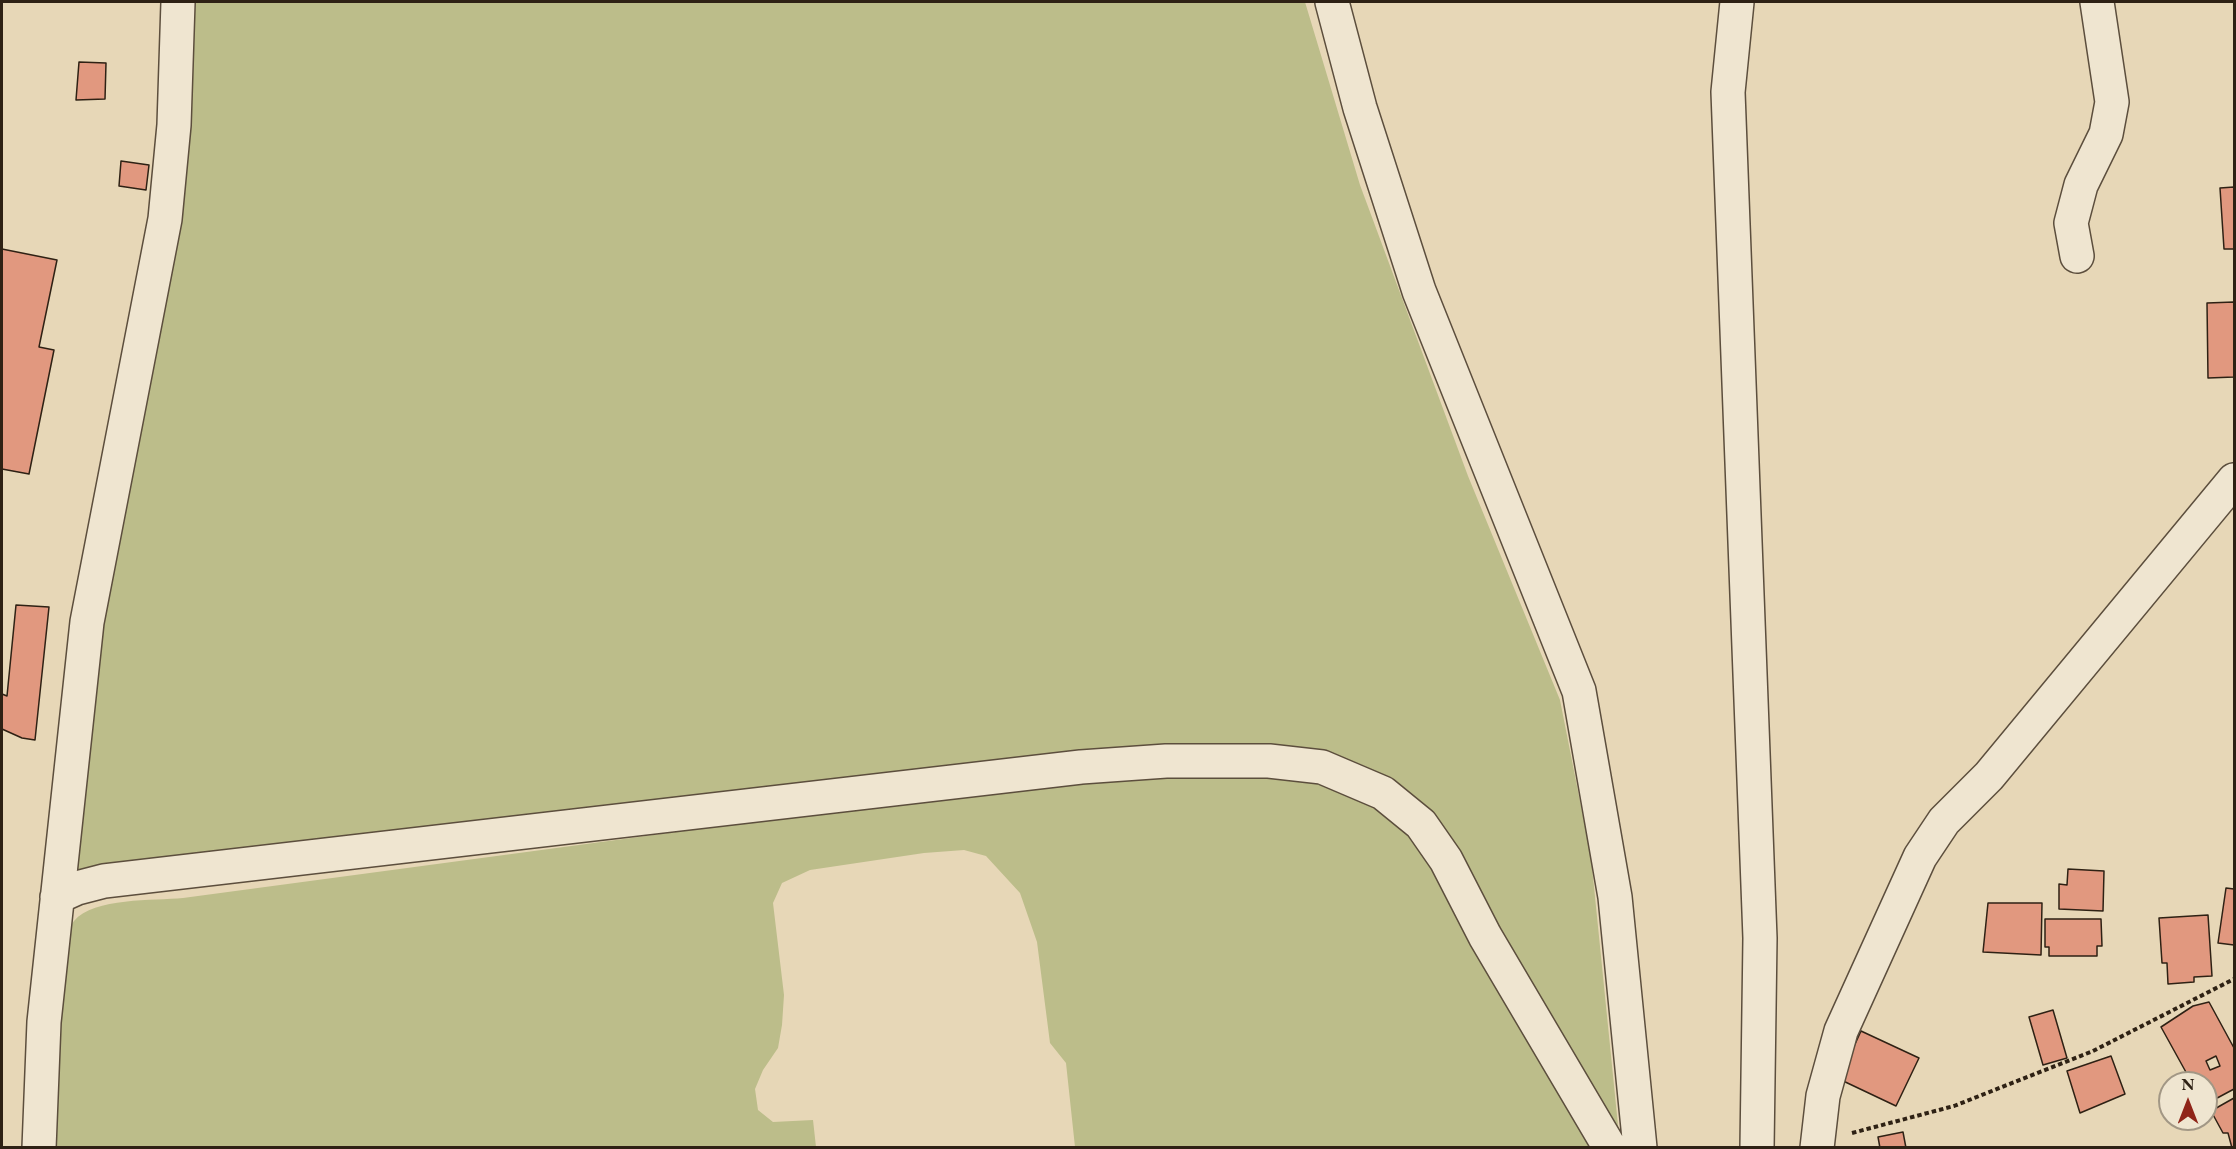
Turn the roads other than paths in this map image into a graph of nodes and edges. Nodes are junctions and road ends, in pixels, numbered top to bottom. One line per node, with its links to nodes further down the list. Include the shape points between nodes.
1 (178, 2): 7 (street, via 174,125 165,219 87,622)
2 (1332, 2): 11 (street, via 1360,108 1419,291 1579,691 1615,897)
3 (1737, 2): 12 (street, via 1728,92 1760,938)
4 (2097, 2): 5 (street, via 2112,102 2106,134 2081,185 2071,223)
5 (2077, 256)
6 (2235, 480): 8 (street, via 1989,777 1944,821 1920,857 1841,1031 1823,1096)
7 (57, 897): 9 (street, via 44,1022); 10 (street, via 104,881 1081,767 1166,761 1269,761 1322,767 1383,793 1421,824 1446,860 1501,964)
8 (1817, 1145)
9 (39, 1148)
10 (1610, 1148)
11 (1640, 1148)
12 (1758, 1148)

